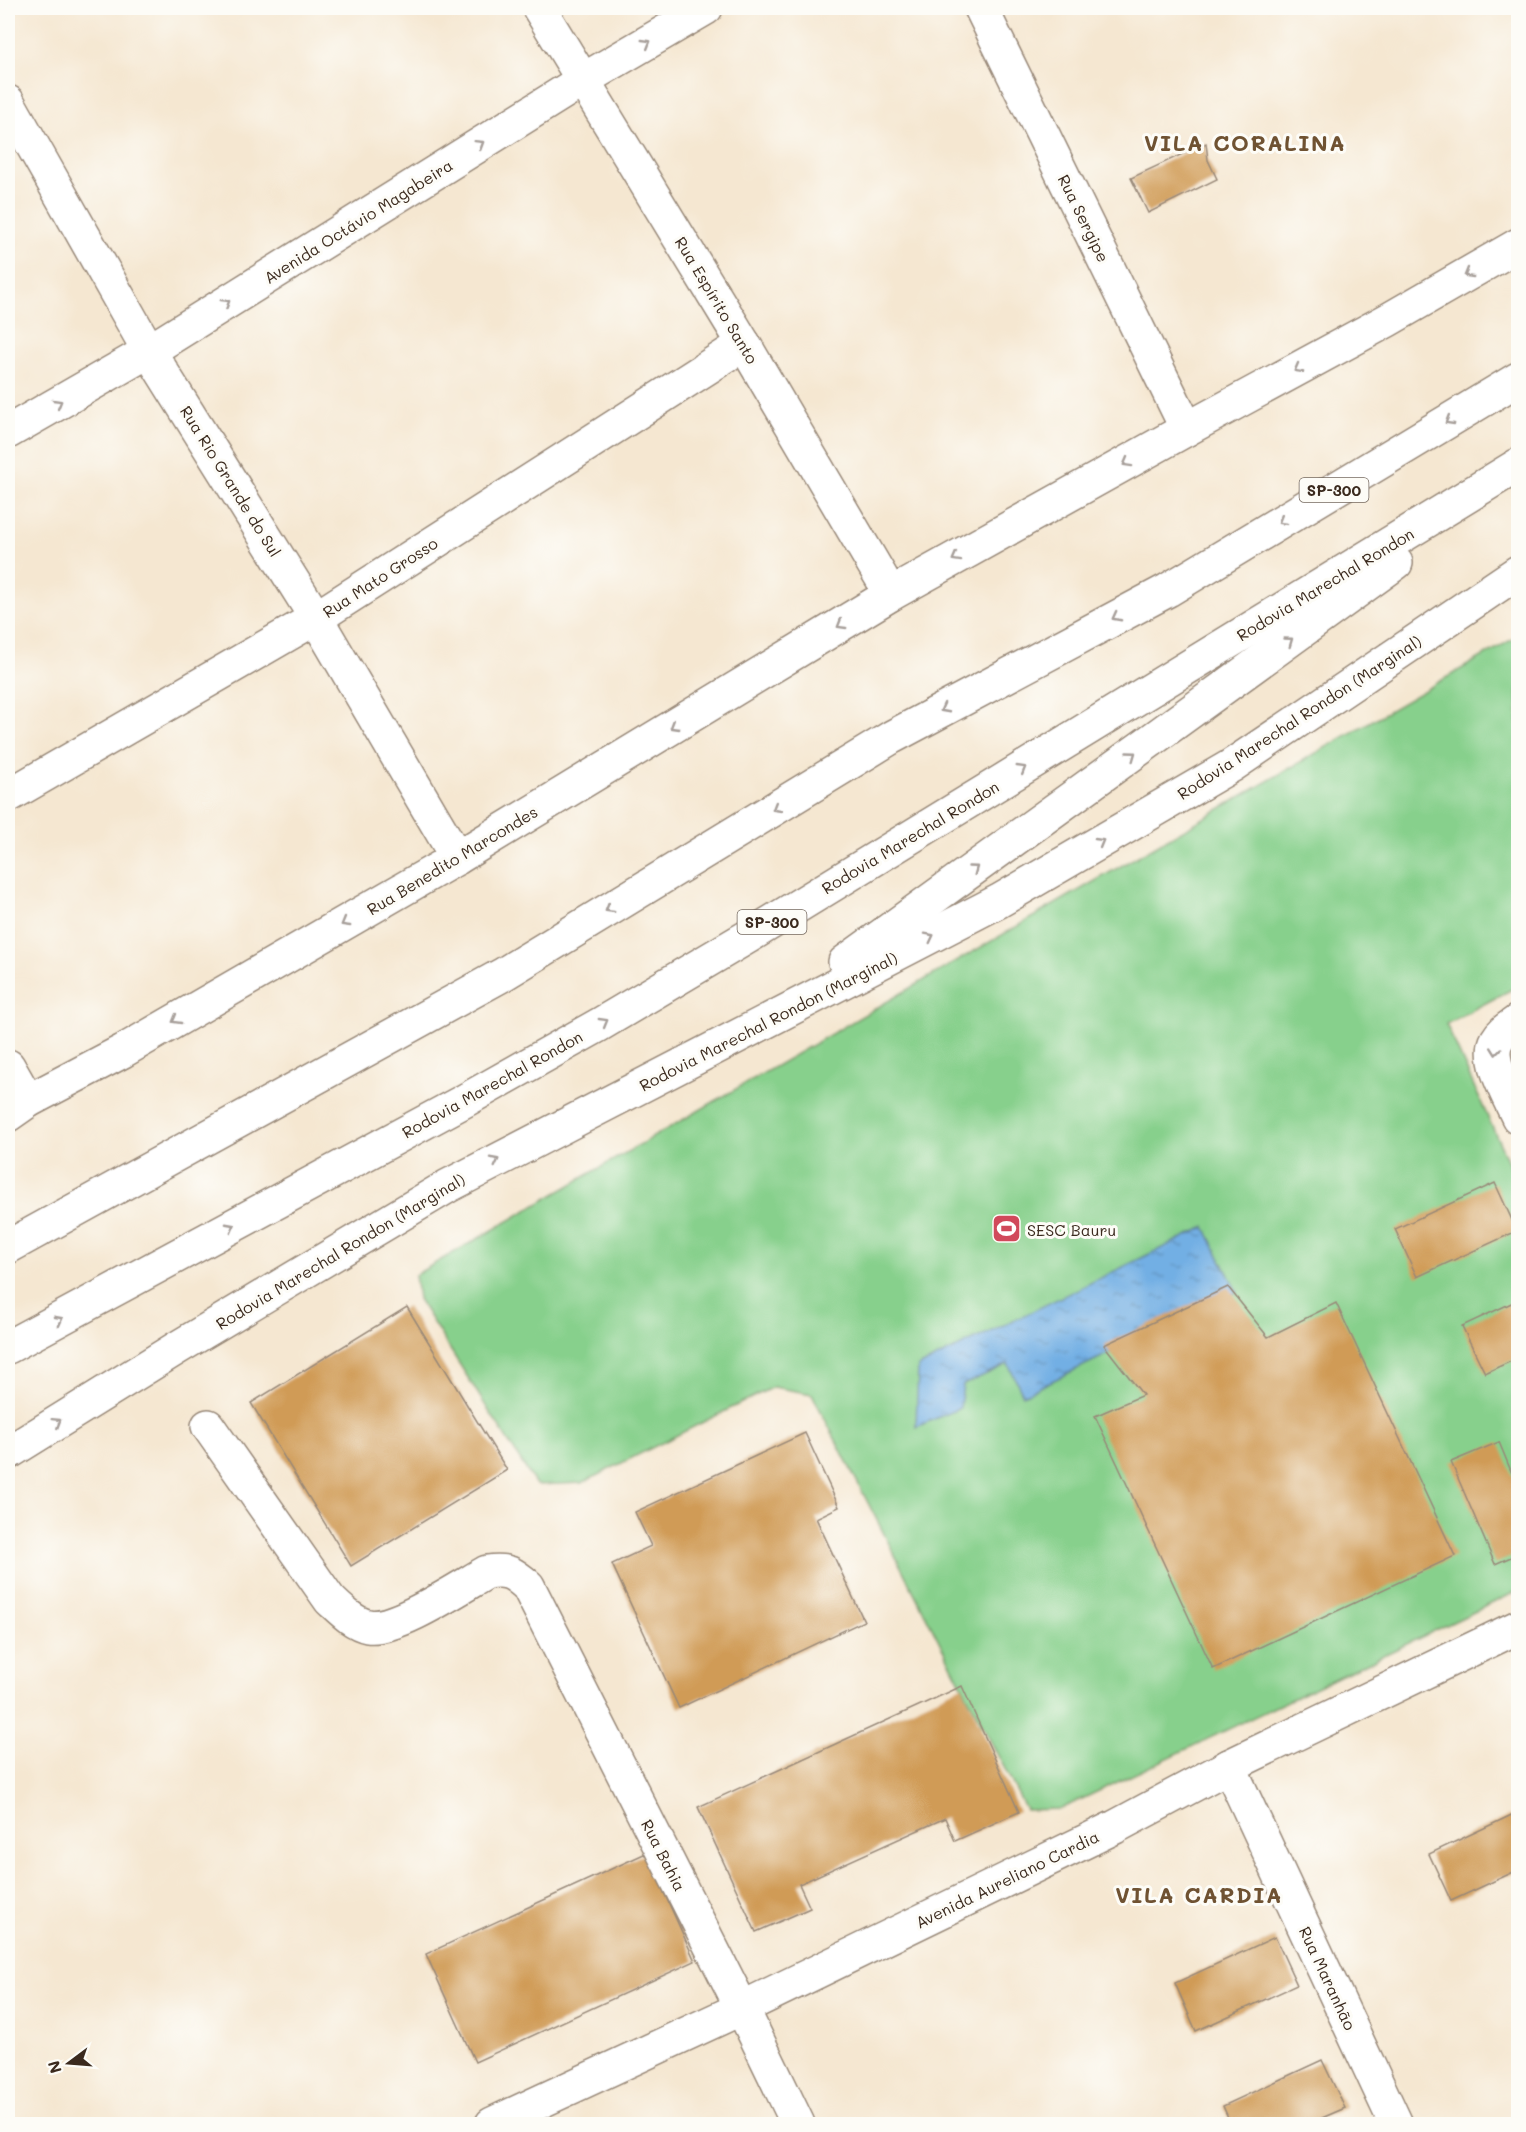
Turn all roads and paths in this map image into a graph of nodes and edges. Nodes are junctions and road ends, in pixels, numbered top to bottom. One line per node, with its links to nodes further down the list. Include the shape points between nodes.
1 (539, 8): 4 (main road, Rua Espírito Santo)
2 (706, 8): 4 (main road, Avenida Octávio Magabeira, one-way to 2)
3 (981, 8): 10 (main road, Rua Sergipe)
4 (583, 80): 7 (main road, Rua Espírito Santo); 8 (main road, Avenida Octávio Magabeira, one-way to 4)
5 (8, 102): 8 (main road, Rua Rio Grande do Sul)
6 (1518, 245): 10 (main road, Rua Benedito Marcondes, one-way to 10)
7 (744, 344): 15 (main road, Rua Espírito Santo); 16 (main road, Rua Mato Grosso)
8 (149, 351): 11 (main road, Avenida Octávio Magabeira, one-way to 8); 16 (main road, Rua Rio Grande do Sul)
9 (1518, 379): 24 (main road, SP-300, one-way to 24, via 1168,590 892,737 502,975)
10 (1187, 429): 15 (main road, Rua Benedito Marcondes, one-way to 15)
11 (8, 432)
12 (1518, 465): 25 (main road, Rodovia Marechal Rondon / SP-300, one-way to 12, via 609,1019)
13 (1518, 475): 20 (main road, one-way to 13)
14 (1518, 572): 20 (main road, Rodovia Marechal Rondon (Marginal), one-way to 14, via 999,901 1231,766)
15 (891, 594): 18 (main road, Rua Benedito Marcondes, one-way to 18)
16 (316, 618): 17 (main road, Rua Mato Grosso); 18 (main road, Rua Rio Grande do Sul)
17 (8, 796)
18 (457, 858): 23 (main road, Rua Benedito Marcondes, one-way to 23)
19 (1518, 1021): 22 (main road, one-way to 22, via 1495,1042 1495,1062)
20 (756, 1027): 27 (main road, Rodovia Marechal Rondon (Marginal), one-way to 20, via 448,1186)
21 (8, 1066): 23 (main road)
22 (1512, 1103)
23 (18, 1108)
24 (8, 1247)
25 (8, 1347)
26 (208, 1426): 30 (main road, Rua Bahia, via 330,1600 351,1619 369,1626 406,1618 487,1572 512,1573 528,1586)
27 (8, 1453)
28 (1518, 1627): 29 (main road, Avenida Aureliano Cardia)
29 (1229, 1766): 30 (main road, Avenida Aureliano Cardia, via 1115,1827); 33 (main road, Rua Maranhão)
30 (741, 2008): 31 (main road, Avenida Aureliano Cardia); 32 (main road, Rua Bahia)
31 (492, 2124)
32 (798, 2124)
33 (1396, 2124)

